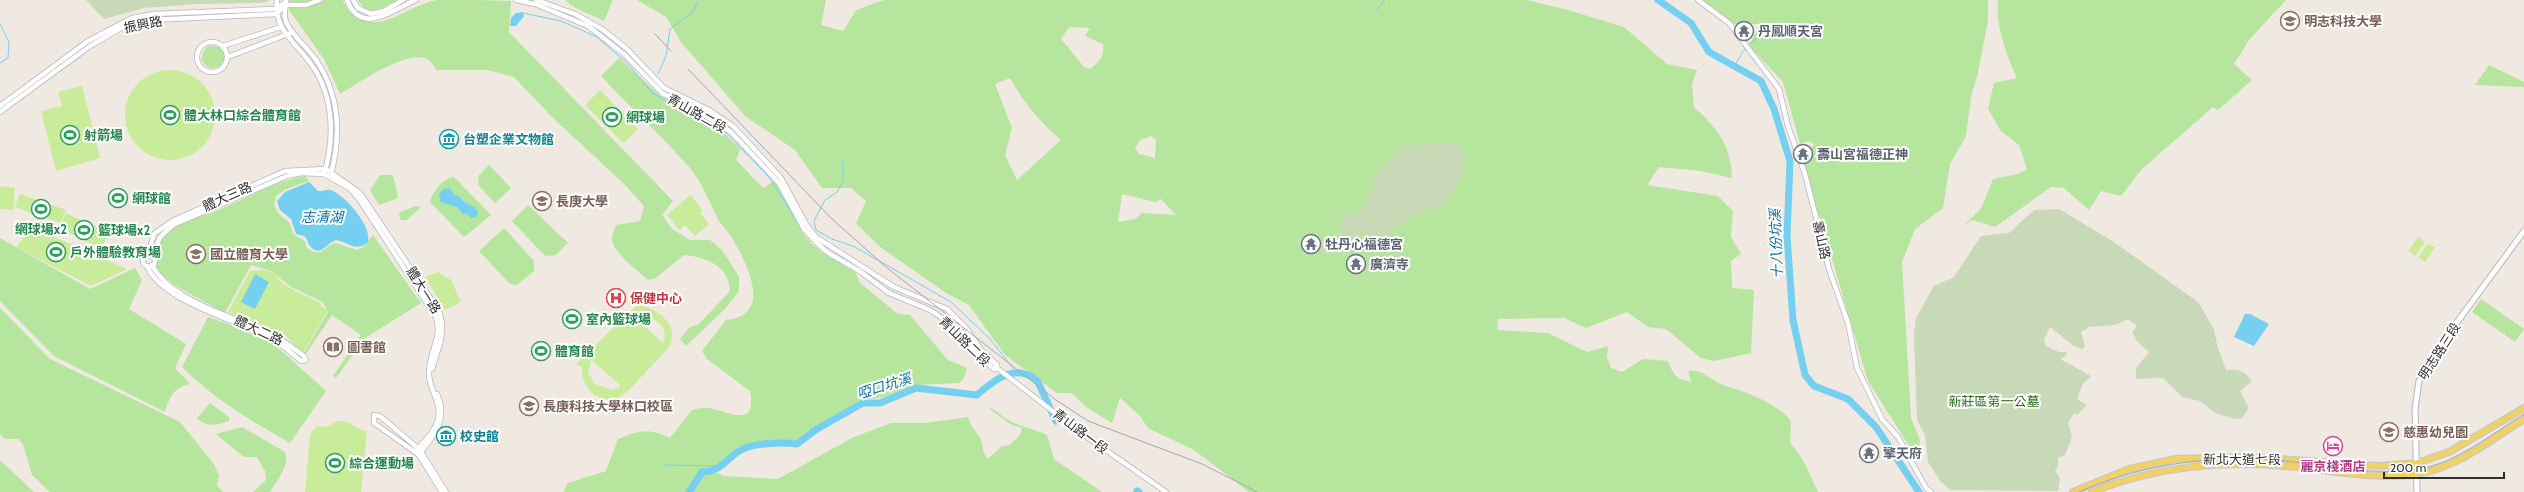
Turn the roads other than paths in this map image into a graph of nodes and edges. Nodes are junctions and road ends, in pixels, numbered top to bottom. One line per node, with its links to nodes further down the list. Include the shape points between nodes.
1 (276, 0): 12 (street)
2 (316, 0): 11 (street)
3 (320, 0): 11 (street, via 306,6)
4 (347, 0): 7 (street, via 356,13 372,19 386,16)
5 (353, 0): 6 (street, via 358,8 371,14 384,11)
6 (403, 0)
7 (416, 0)
8 (516, 0): 26 (street, 青山路二段, via 535,4 588,26 625,55 662,94 731,132 779,183 804,229 827,252 861,272 889,293 930,310 950,325 965,343 994,369)
9 (536, 0): 26 (street, 青山路二段, via 589,21 627,49 664,88 709,110 733,126 781,178 816,237 894,287 948,310 967,329 980,350 997,365)
10 (1698, 0): 35 (street, 壽山路, via 1726,19 1779,89 1788,126 1805,174 1829,269 1848,323 1857,368 1882,418 1898,437 1926,488)
11 (286, 3): 12 (street); 14 (street, via 285,18)
12 (276, 11): 13 (street); 18 (street, 振興路, via 154,14 132,18 88,40); 19 (street, 振興路, via 150,20 123,27 90,46)
13 (281, 27): 15 (street); 16 (street)
14 (293, 32): 15 (street); 21 (street, via 316,60 334,96 338,131)
15 (286, 36): 17 (street); 20 (street, via 312,65 327,98 331,121)
16 (223, 46): 17 (street); 17 (street, via 211,42 203,45 198,53 198,63 205,70 215,72 224,67)
17 (228, 57)
18 (0, 106)
19 (0, 112)
20 (325, 171): 21 (street, 體大一路); 23 (street, 體大三路, via 285,171 172,221 154,234)
21 (331, 175): 29 (street, 體大一路, via 360,193 439,311 442,324 441,340 434,357 432,375 442,408 442,417 438,430)
22 (2524, 231): 30 (main road, 明志路三段, via 2446,338 2419,381 2416,409)
23 (150, 256): 24 (street, via 143,260); 25 (street, via 155,260)
24 (147, 266): 25 (street); 25 (street, 體大二路, via 157,280 196,306 268,336 282,344 301,361 306,360 272,334 202,305 172,287 161,279)
25 (152, 266)
26 (997, 368): 34 (street, 青山路一段, via 1077,430)
27 (2524, 408): 30 (main road, 新北大道七段, via 2455,449)
28 (2524, 419): 31 (main road, 新北大道七段, via 2454,462)
29 (418, 452): 29 (street, via 380,416 374,415 374,423); 32 (street); 33 (street)
30 (2417, 463): 31 (main road, 明志路三段); 36 (main road, 新北大道七段, via 2380,466 2252,457 2175,459 2129,470)
31 (2417, 474): 37 (main road, 新北大道七段, via 2387,476 2252,464 2202,466 2136,478); 38 (main road, 明志路三段)
32 (442, 492)
33 (446, 492)
34 (1166, 492)
35 (1931, 492)
36 (2073, 492)
37 (2092, 492)
38 (2417, 492)

